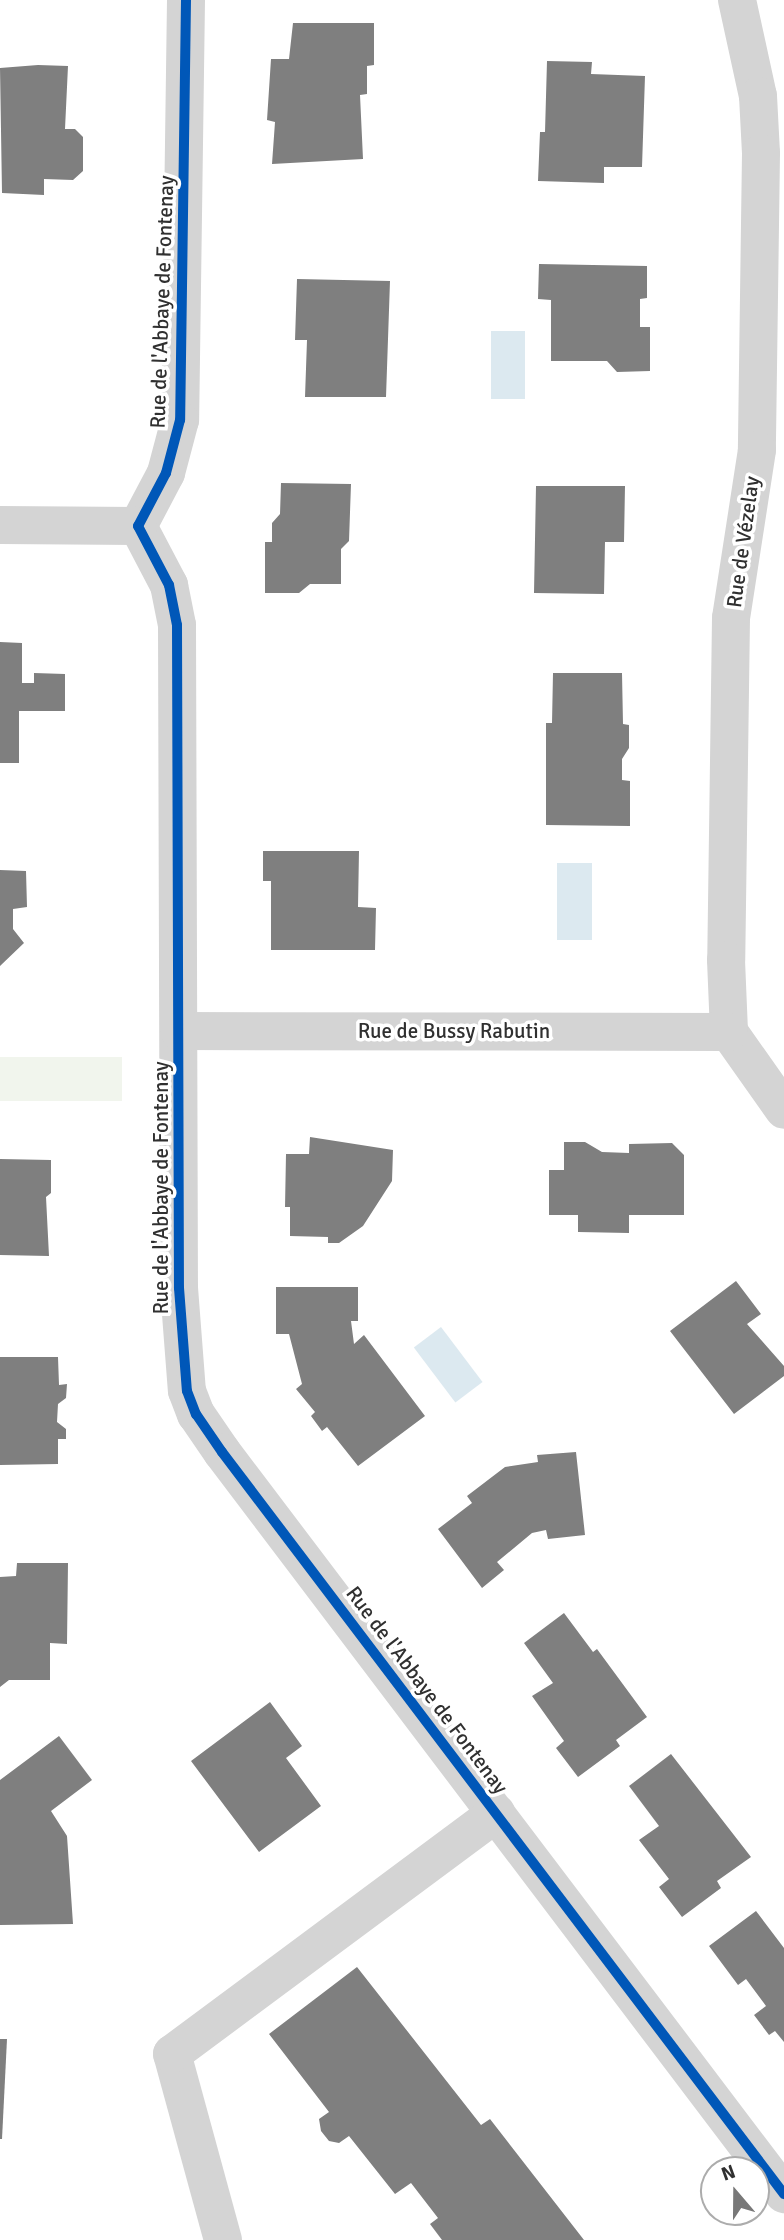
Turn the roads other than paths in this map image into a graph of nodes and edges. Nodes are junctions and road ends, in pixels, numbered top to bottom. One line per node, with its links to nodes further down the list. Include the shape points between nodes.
1 (186, 0): 4 (street, Rue de l'Abbaye de Fontenay, via 180,420 166,473)
2 (737, 0): 6 (street, Rue de Vézelay, via 758,96 761,153 757,450 733,582 731,618)
3 (0, 525): 4 (street)
4 (138, 526): 5 (street, Rue de l'Abbaye de Fontenay, via 169,585 177,625)
5 (179, 1031): 6 (street, Rue de Bussy Rabutin); 8 (street, Rue de l'Abbaye de Fontenay, via 182,1371 196,1414)
6 (729, 1032): 7 (street)
7 (784, 1110)
8 (496, 1813): 9 (street, Rue de l'Abbaye de Fontenay); 10 (street, via 172,2054)
9 (784, 2194)
10 (223, 2240)

